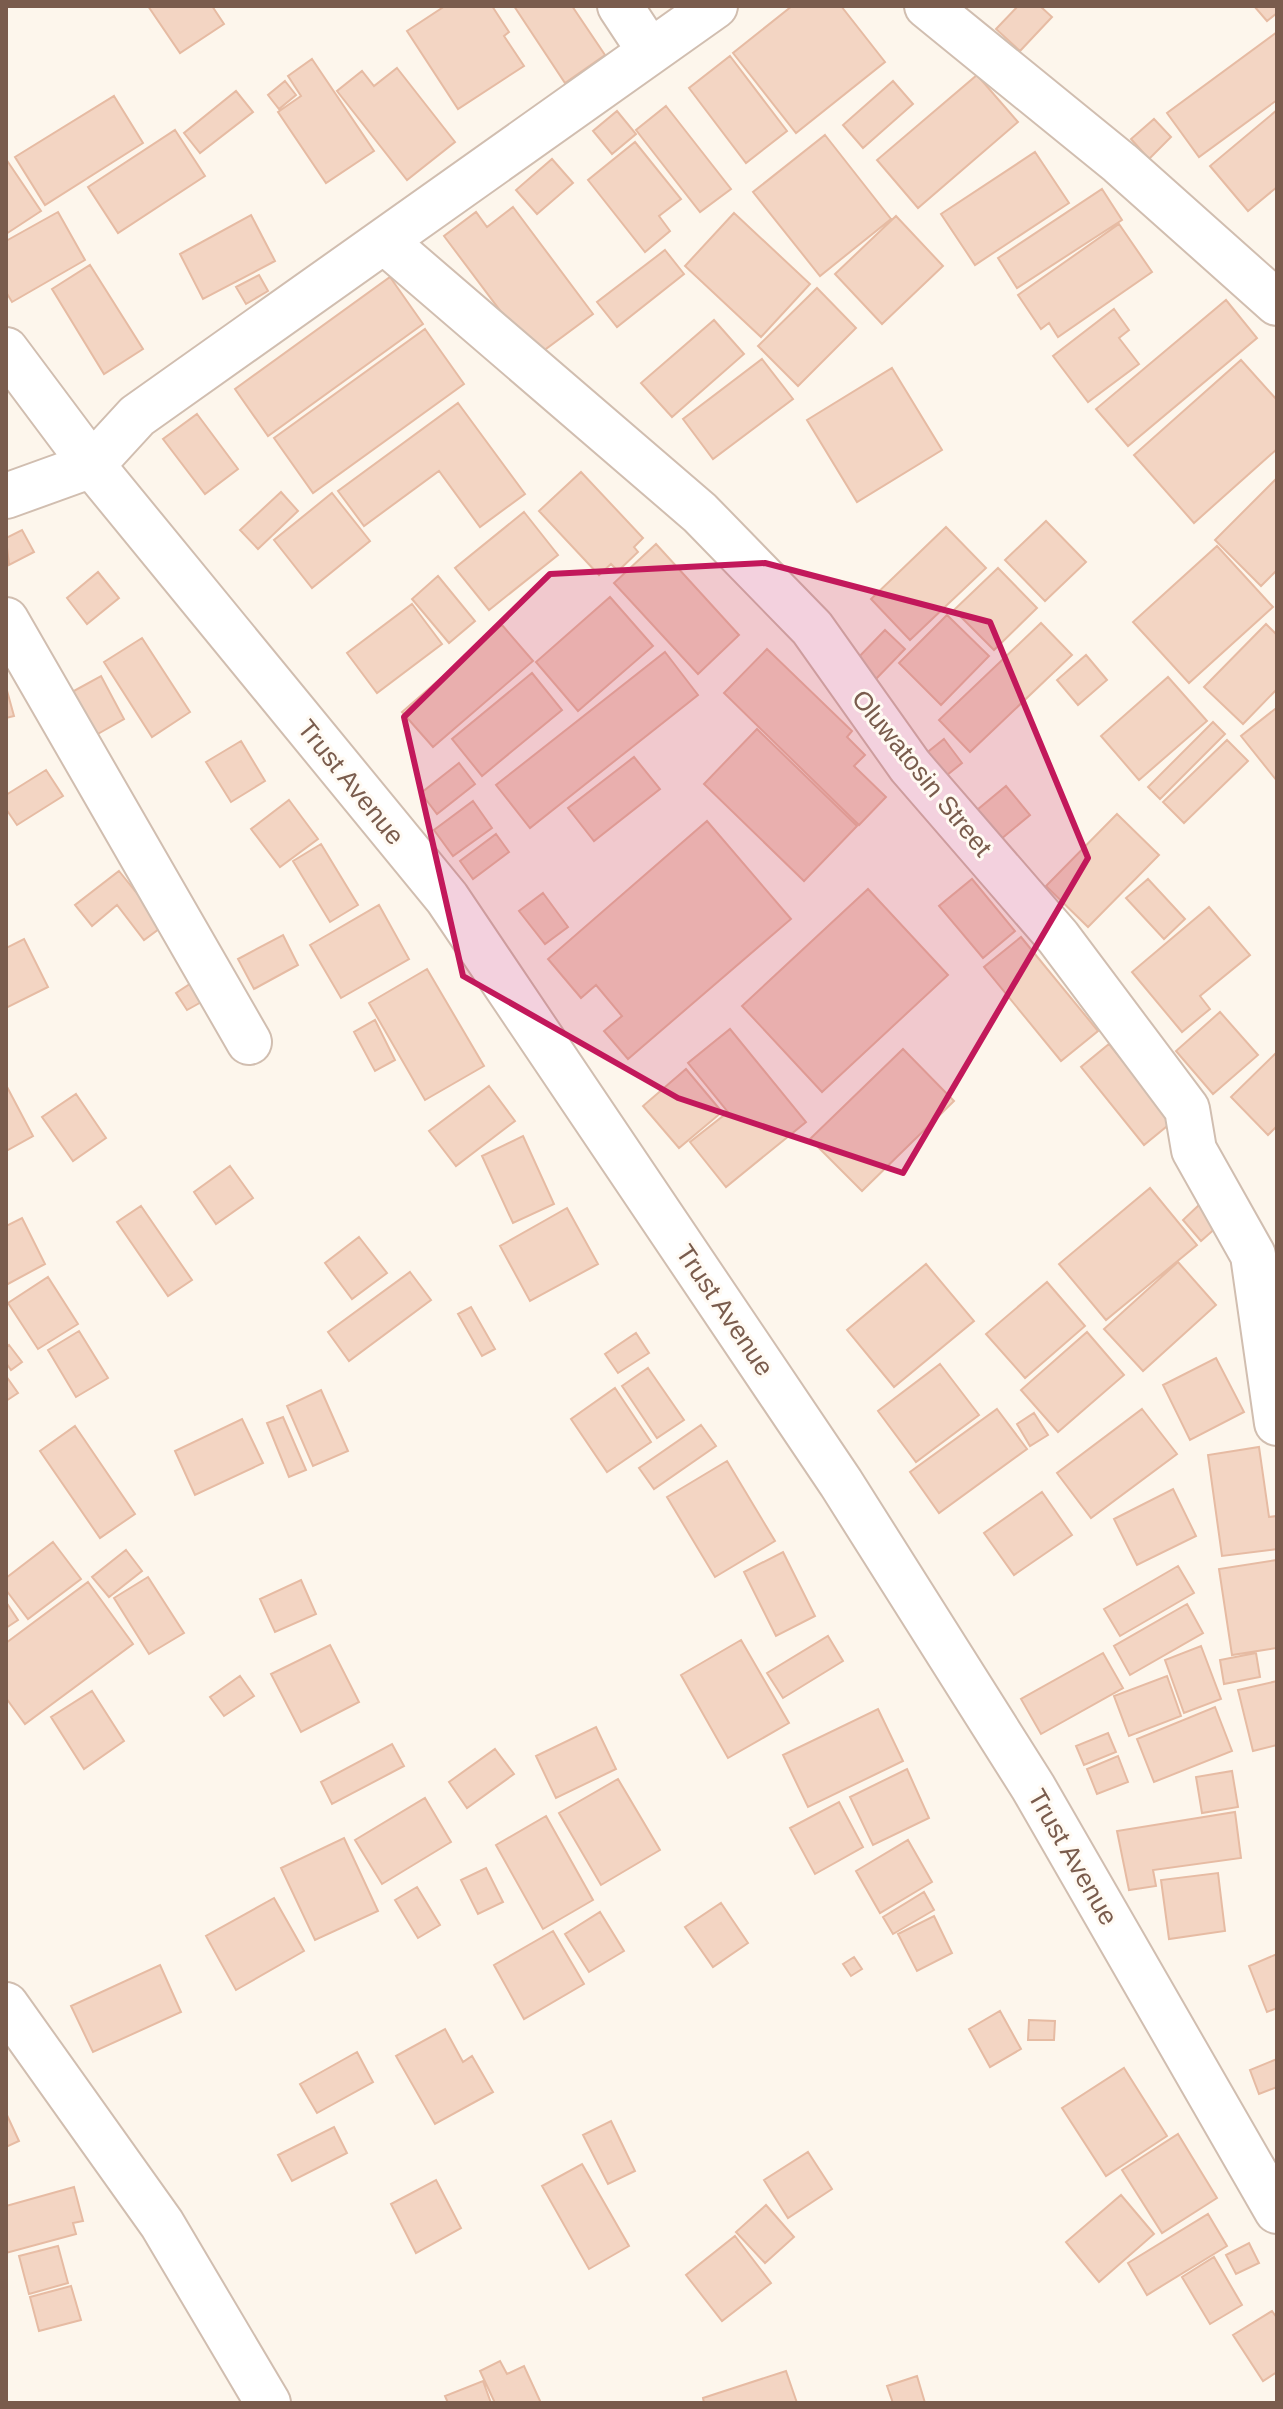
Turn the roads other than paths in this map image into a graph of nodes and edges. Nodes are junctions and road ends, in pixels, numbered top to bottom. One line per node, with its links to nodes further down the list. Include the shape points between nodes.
1 (620, 6): 4 (street)
2 (715, 6): 4 (street)
3 (927, 6): 6 (street, via 1120,163)
4 (649, 50): 5 (street)
5 (384, 241): 8 (street, via 137,416); 12 (street, Oluwatosin Street, via 700,513 751,565 812,628 910,766 1058,937 1187,1109 1194,1150 1253,1255)
6 (1277, 303)
7 (6, 350): 8 (street, Trust Avenue)
8 (92, 465): 9 (street); 14 (street, Trust Avenue, via 447,898 866,1523 1033,1787)
9 (6, 496)
10 (6, 620): 11 (street)
11 (249, 1042)
12 (1277, 1423)
13 (6, 2005): 15 (street, via 162,2224)
14 (1277, 2211)
15 (268, 2403)

